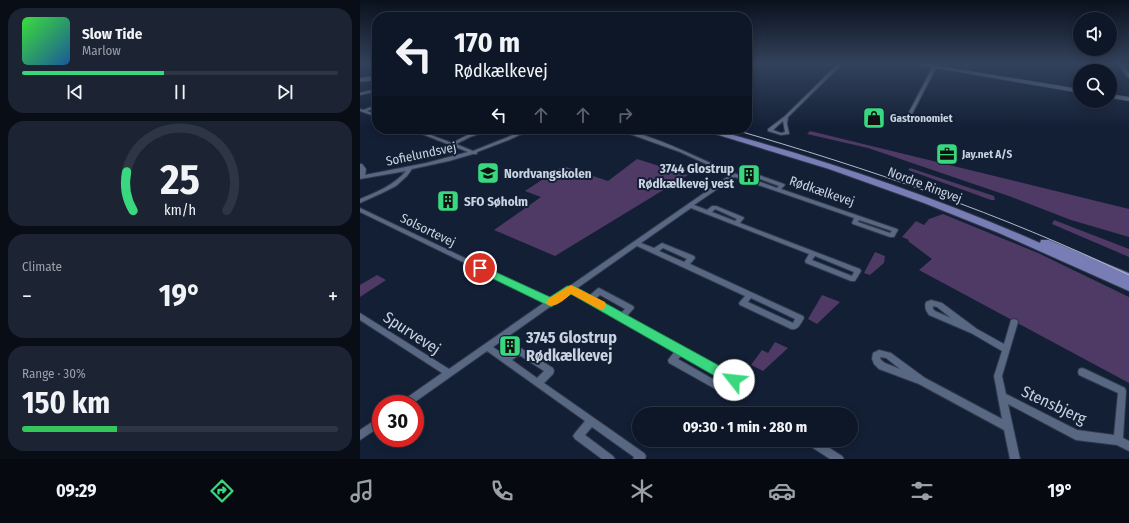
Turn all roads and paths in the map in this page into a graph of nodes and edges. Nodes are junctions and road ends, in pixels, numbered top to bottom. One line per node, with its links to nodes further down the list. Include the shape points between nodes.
1 (819, 85): 14 (street)
2 (925, 85): 15 (street)
3 (1049, 85): 4 (street)
4 (1073, 90)
5 (372, 91): 7 (street)
6 (1117, 93): 8 (street)
7 (360, 94)
8 (1129, 96)
9 (1117, 97): 10 (street)
10 (1129, 99)
11 (372, 107): 12 (street)
12 (361, 110): 13 (street)
13 (372, 114)
14 (786, 118)
15 (908, 118)
16 (426, 134): 22 (street)
17 (474, 134): 22 (street)
18 (520, 134): 23 (street, Sofielundsvej)
19 (633, 134): 26 (street, Rødkælkevej, via 682,151)
20 (721, 134): 35 (main road, Nordre Ringvej, via 878,182 1015,236)
21 (736, 134): 34 (main road, Nordre Ringvej, via 799,151 891,182 1003,224)
22 (453, 144): 23 (street)
23 (475, 153): 25 (street, Sofielundsvej)
24 (360, 166): 27 (street, via 363,169)
25 (410, 169): 27 (street, Sofielundsvej); 28 (street, via 394,184)
26 (734, 175): 29 (street); 31 (street, Rødkælkevej)
27 (361, 177)
28 (360, 201)
29 (690, 206): 32 (street); 33 (street)
30 (360, 210): 39 (street, Solsortevej)
31 (858, 217): 31 (street, Rødkælkevej, via 855,223 892,236 895,230)
32 (637, 243): 36 (street); 37 (street)
33 (813, 254): 33 (street, via 808,260 850,277 853,278 858,271)
34 (1129, 278)
35 (1129, 287)
36 (571, 289): 38 (street); 39 (street)
37 (750, 295): 37 (street, via 743,303 794,327 800,318)
38 (590, 299): 41 (street); 41 (street, via 599,291 630,308)
39 (551, 302): 44 (street)
40 (360, 316): 49 (street, Spurvevej)
41 (621, 317): 46 (street)
42 (1014, 322): 45 (street, Stensbjerg)
43 (974, 331): 43 (street, via 939,305 929,304 932,313); 45 (street)
44 (487, 347): 47 (street); 49 (street)
45 (1006, 349): 53 (street, Stensbjerg, via 998,376)
46 (681, 350): 46 (street, via 672,360 726,391 734,380)
47 (506, 361): 51 (street); 51 (street, via 519,350 550,371)
48 (1082, 372): 58 (street, via 1122,390)
49 (449, 373): 52 (street)
50 (922, 381): 50 (street, via 888,355 876,355 878,364); 56 (street)
51 (538, 383): 54 (street)
52 (418, 395)
53 (1002, 396): 56 (street, Stensbjerg); 58 (street, Stensbjerg, via 1076,435)
54 (591, 421): 61 (street, via 578,436); 62 (street, via 641,456)
55 (372, 427): 57 (street)
56 (1008, 427): 64 (street, Stensbjerg)
57 (360, 435)
58 (1118, 440): 59 (street, Stensbjerg)
59 (1129, 446)
60 (820, 447): 63 (street)
61 (610, 459)
62 (638, 459)
63 (839, 459)
64 (1015, 459)

